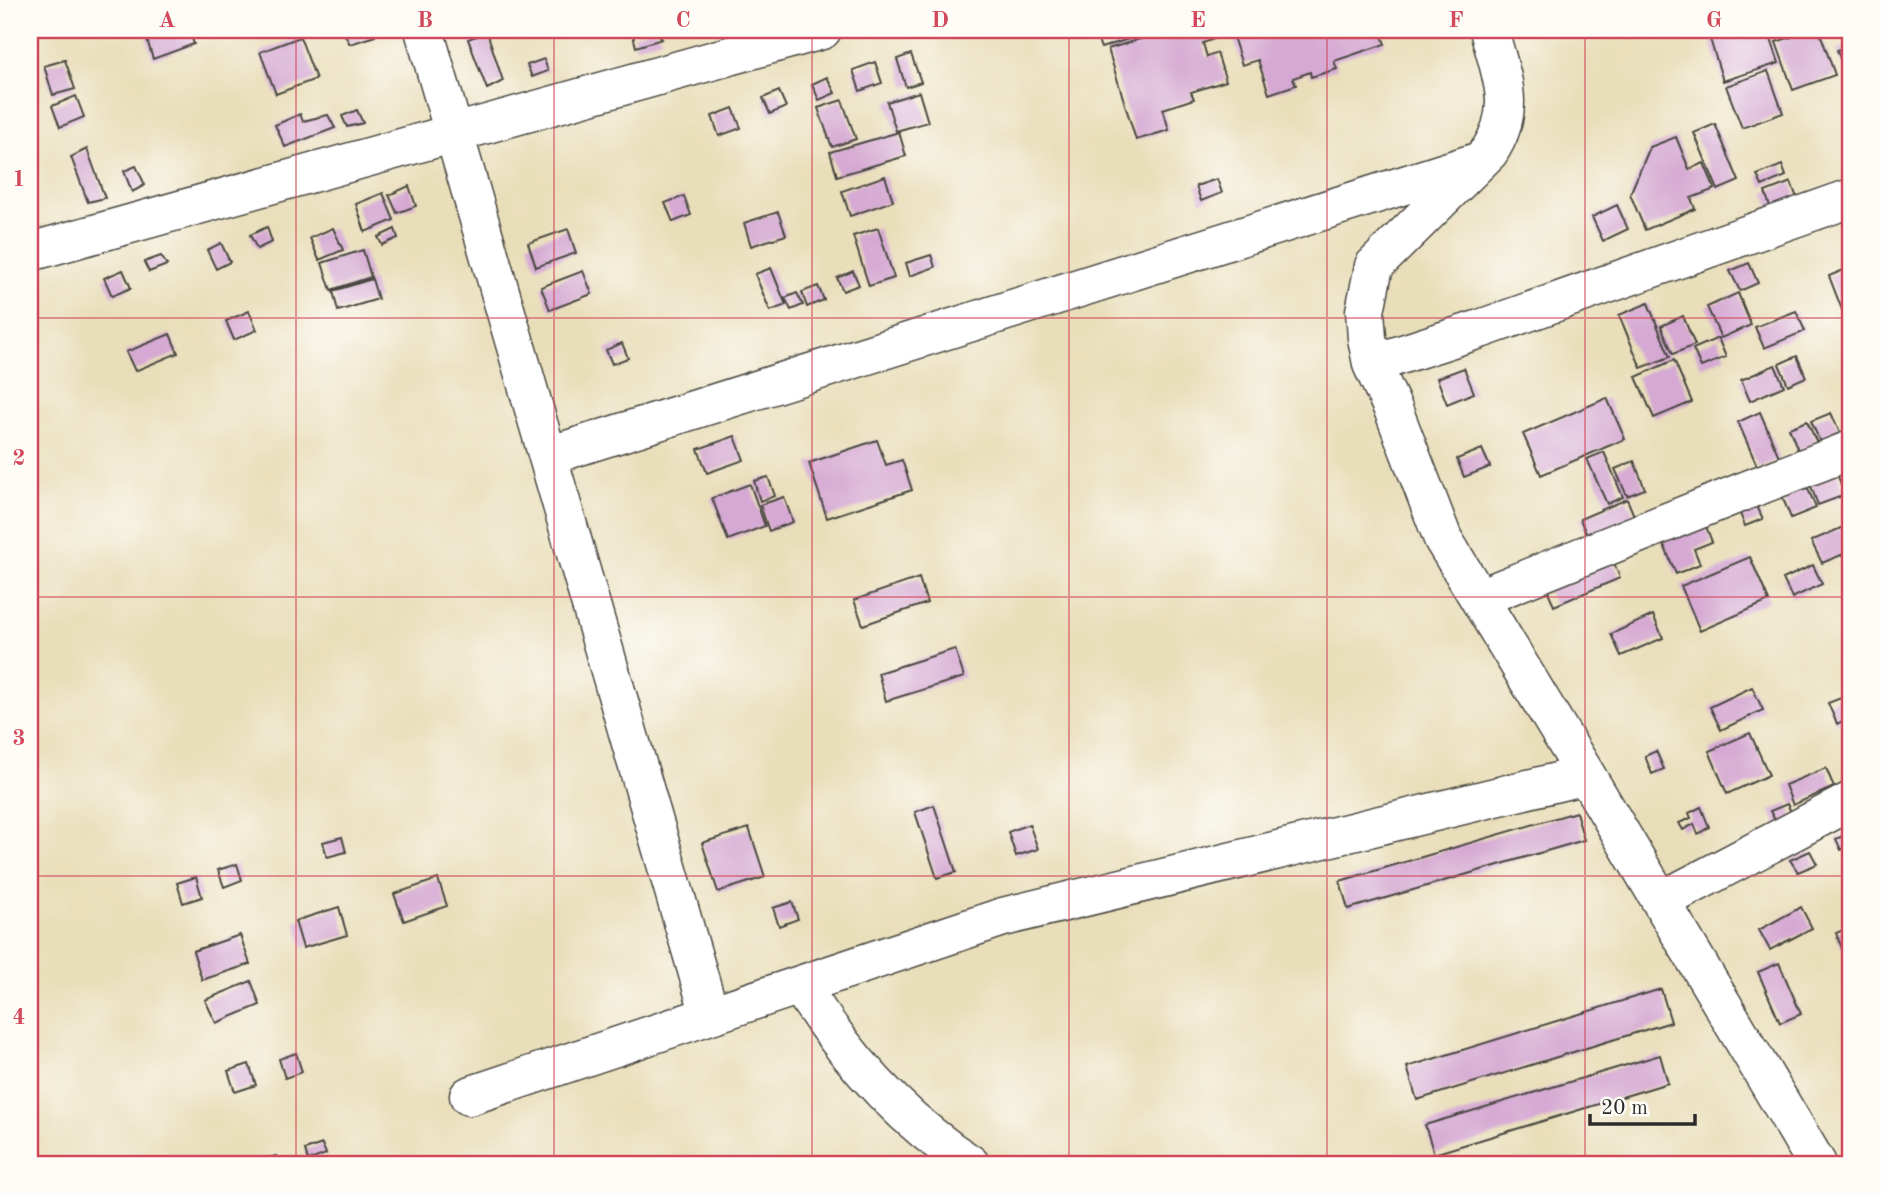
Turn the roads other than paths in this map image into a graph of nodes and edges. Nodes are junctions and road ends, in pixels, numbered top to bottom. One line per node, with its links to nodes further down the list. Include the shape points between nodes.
1 (424, 30): 4 (street)
2 (822, 30): 4 (street)
3 (1489, 30): 5 (street, via 1506,111 1497,141)
4 (454, 133): 7 (street); 10 (street)
5 (1480, 161): 8 (street, via 1374,266 1365,311); 10 (street)
6 (1851, 198): 8 (street)
7 (30, 253)
8 (1372, 364): 11 (street, via 1443,539)
9 (1851, 450): 11 (street)
10 (548, 456): 16 (street)
11 (1479, 598): 12 (street)
12 (1586, 775): 14 (street); 15 (street, via 1003,917)
13 (1851, 801): 14 (street)
14 (1661, 901): 19 (street)
15 (800, 985): 16 (street); 18 (street, via 877,1087 912,1121)
16 (710, 1015): 17 (street)
17 (469, 1096)
18 (970, 1164)
19 (1817, 1164)

